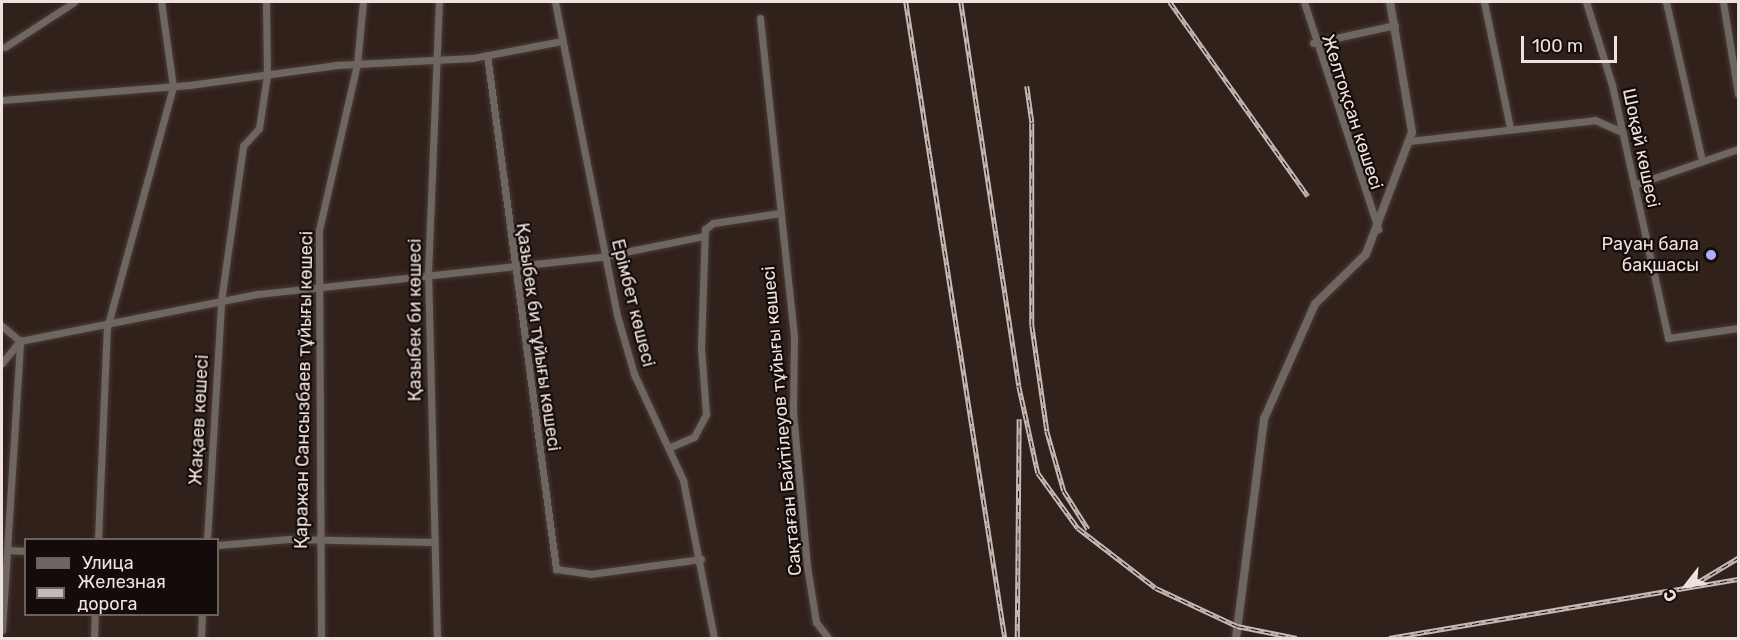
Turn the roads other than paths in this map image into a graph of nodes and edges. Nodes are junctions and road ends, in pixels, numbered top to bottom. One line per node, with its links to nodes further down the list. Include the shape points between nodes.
1 (74, 2): 17 (street)
2 (161, 2): 22 (street)
3 (266, 2): 21 (street, Жақаев көшесі)
4 (363, 2): 20 (street, Қаражан Сансызбаев тұйығы көшесі)
5 (439, 2): 19 (street, Қазыбек би көшесі)
6 (555, 2): 15 (street, Ерімбет көшесі)
7 (1304, 2): 16 (street, Желтоқсан көшесі)
8 (1390, 2): 14 (street)
9 (1484, 2): 25 (street)
10 (1586, 2): 26 (street, Шоқай көшесі)
11 (1666, 2): 29 (street)
12 (1723, 2): 23 (street)
13 (760, 18): 31 (street, Сақтаған Байтілеуов тұйығы көшесі)
14 (1395, 25): 16 (street); 27 (street, via 1411,109)
15 (562, 41): 18 (street); 34 (street, Ерімбет көшесі)
16 (1313, 43): 32 (street, Желтоқсан көшесі)
17 (5, 47)
18 (487, 55): 19 (street); 35 (street, Қазыбек би тұйығы көшесі)
19 (437, 60): 20 (street); 36 (street, Қазыбек би көшесі)
20 (357, 64): 21 (street); 37 (street, Қаражан Сансызбаев тұйығы көшесі, via 319,230)
21 (267, 75): 22 (street); 38 (street, Жақаев көшесі, via 260,128 243,146 234,184)
22 (173, 87): 24 (street); 40 (street)
23 (1738, 94)
24 (2, 100)
25 (1510, 128): 26 (street, via 1595,120); 27 (street)
26 (1622, 132): 30 (street, Шоқай көшесі)
27 (1409, 141): 32 (street)
28 (1738, 149): 29 (street)
29 (1702, 161): 30 (street)
30 (1634, 184): 41 (street, Шоқай көшесі, via 1668,338)
31 (780, 213): 33 (street, via 713,223); 61 (street, Сақтаған Байтілеуов тұйығы көшесі, via 794,337 793,412 807,566 816,622)
32 (1378, 229): 62 (street, via 1366,254 1316,304 1264,419)
33 (703, 236): 34 (street); 44 (street, via 706,414 694,437)
34 (605, 256): 35 (street); 44 (street, Ерімбет көшесі, via 634,374)
35 (512, 263): 36 (street); 52 (street, Қазыбек би тұйығы көшесі, via 556,569 569,575)
36 (428, 273): 37 (street); 48 (street, Қазыбек би көшесі)
37 (321, 288): 38 (street); 47 (street, Қаражан Сансызбаев тұйығы көшесі)
38 (221, 302): 40 (street); 46 (street, Жақаев көшесі)
39 (2, 326): 42 (street)
40 (107, 328): 42 (street); 45 (street)
41 (1738, 328)
42 (20, 341): 43 (street); 50 (street)
43 (2, 363)
44 (668, 448): 52 (street, Ерімбет көшесі, via 683,480)
45 (99, 538)
46 (207, 538)
47 (317, 539): 48 (street); 49 (street); 58 (street, Қаражан Сансызбаев тұйығы көшесі)
48 (433, 542): 59 (street, Қазыбек би көшесі)
49 (219, 545)
50 (7, 550): 51 (street); 55 (street)
51 (24, 551)
52 (701, 559): 60 (street, Ерімбет көшесі)
53 (95, 616): 56 (street)
54 (202, 616): 57 (street)
55 (2, 630)
56 (94, 639)
57 (201, 639)
58 (321, 639)
59 (437, 639)
60 (714, 639)
61 (828, 639)
62 (1236, 639)

